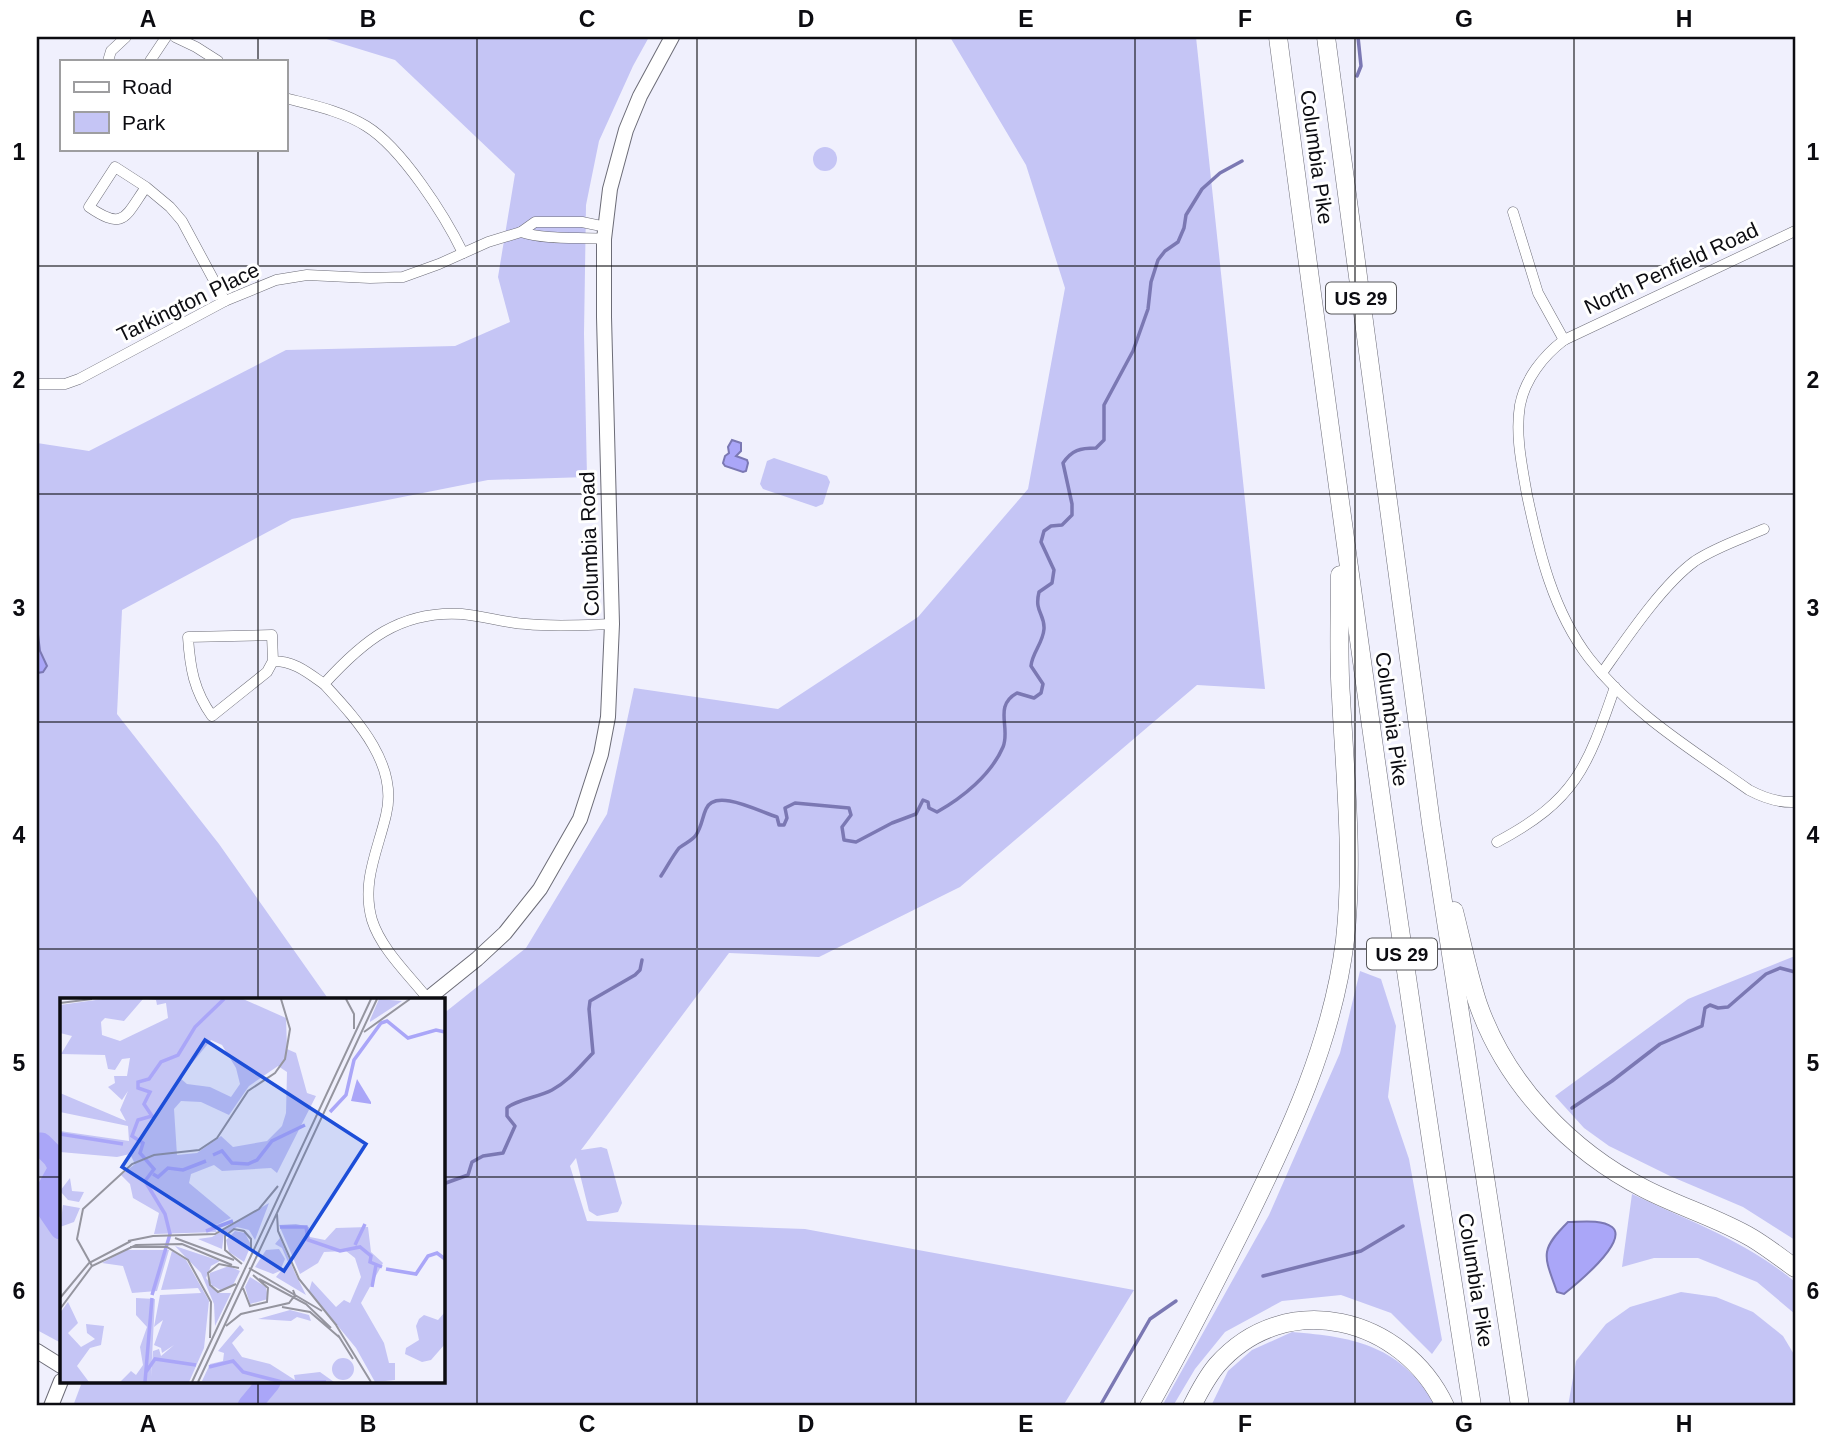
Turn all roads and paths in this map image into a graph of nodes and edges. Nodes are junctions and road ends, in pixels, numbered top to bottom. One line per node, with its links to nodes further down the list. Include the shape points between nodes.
1 (126, 37): 7 (street)
2 (166, 37): 8 (street)
3 (175, 37): 9 (street)
4 (672, 37): 15 (main road, Columbia Road, via 626,130 612,180)
5 (1278, 37): 20 (highway, Columbia Pike / US 29)
6 (1326, 37): 28 (highway, Columbia Pike / US 29)
7 (108, 60)
8 (151, 60)
9 (216, 60)
10 (287, 99): 16 (street, via 351,117 381,136 442,214)
11 (146, 187): 11 (street, via 121,219 106,219 89,207 115,167); 17 (street, via 182,221)
12 (1513, 212): 18 (street, via 1538,293)
13 (522, 232): 15 (street, Tarkington Place, via 537,237); 15 (street, Tarkington Place, via 535,222 582,222); 16 (street, Tarkington Place)
14 (1795, 232): 18 (street, North Penfield Road)
15 (605, 233): 22 (main road, Columbia Road)
16 (463, 253): 17 (street, Tarkington Place, via 387,279 292,277)
17 (225, 302): 19 (street, Tarkington Place, via 79,379)
18 (1564, 340): 24 (street, North Penfield Road, via 1540,362 1525,390 1518,438 1537,546 1549,582 1575,637)
19 (37, 384)
20 (1339, 501): 37 (highway, via 1340,692 1349,885 1337,982 1313,1072 1263,1186); 40 (highway, Columbia Pike / US 29, via 1411,1017)
21 (1764, 529): 24 (street, via 1695,562 1657,600)
22 (612, 624): 25 (street, via 525,624 464,614 433,615 402,622 374,636); 31 (main road, Columbia Road, via 608,717 596,776 580,819 523,912)
23 (273, 661): 23 (street, via 267,672 212,716 193,681 188,637 272,635); 25 (street, via 299,666)
24 (1602, 673): 26 (street, North Penfield Road)
25 (324, 684): 30 (street, via 369,741 386,771 387,813 368,886 372,920)
26 (1615, 687): 27 (street, North Penfield Road, via 1648,717 1749,790); 29 (street, via 1581,774 1549,809)
27 (1795, 802)
28 (1431, 823): 32 (highway, via 1478,1003 1499,1048 1539,1107 1578,1146 1620,1176 1752,1238); 41 (highway, Columbia Pike / US 29)
29 (1497, 842)
30 (426, 998)
31 (429, 998)
32 (1795, 1268)
33 (37, 1351): 34 (main road)
34 (60, 1365)
35 (60, 1384): 36 (main road)
36 (51, 1406)
37 (1149, 1406)
38 (1192, 1406): 39 (highway, via 1218,1364 1246,1341 1285,1325 1323,1321 1364,1329 1401,1349 1427,1376)
39 (1445, 1406)
40 (1472, 1406)
41 (1520, 1406)

